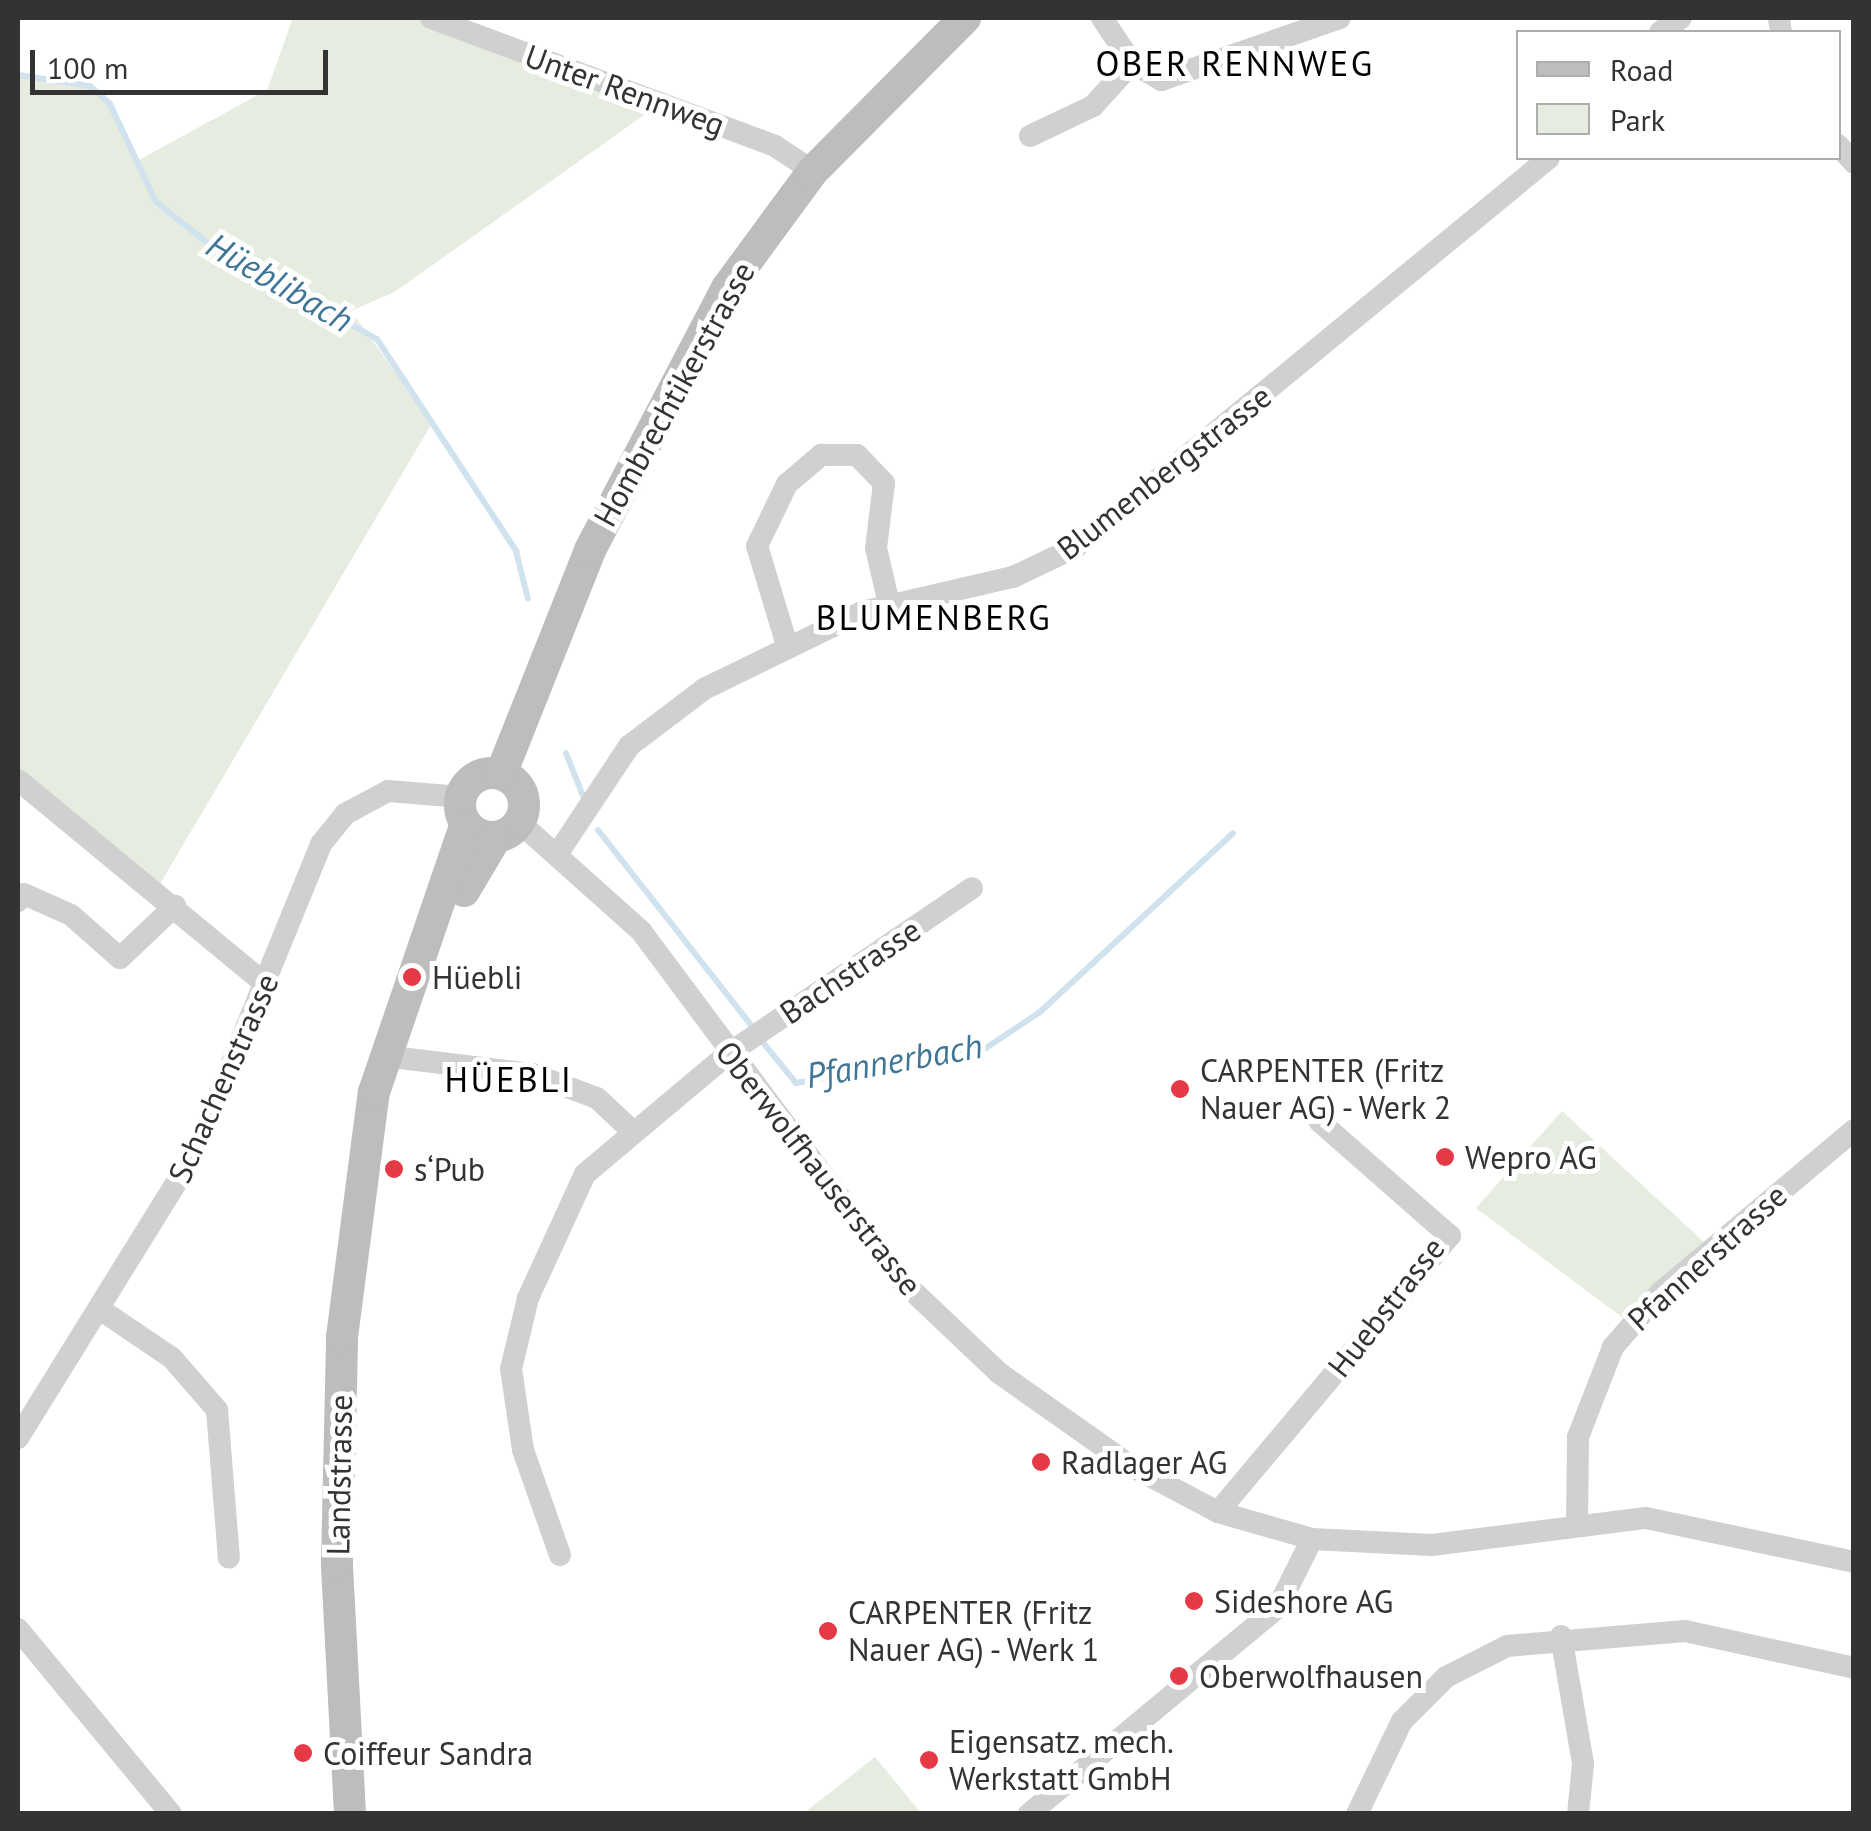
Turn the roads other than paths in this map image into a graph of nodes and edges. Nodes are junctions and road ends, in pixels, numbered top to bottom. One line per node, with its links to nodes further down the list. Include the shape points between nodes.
1 (432, 18): 8 (street, Unter Rennweg, via 776,146)
2 (965, 18): 8 (main road, Hombrechtikerstrasse)
3 (1102, 18): 5 (street)
4 (1340, 18): 5 (street, via 1161,80)
5 (1132, 63): 6 (street, via 1093,106)
6 (1030, 136)
7 (1547, 160): 9 (street, Blumenbergstrasse, via 1076,548 1013,577)
8 (813, 171): 11 (main road, Hombrechtikerstrasse, via 727,288 637,450)
9 (889, 604): 10 (street, Blumenbergstrasse); 10 (street, via 876,548 884,483 857,455 821,456 787,484 757,546)
10 (786, 642): 14 (street, Blumenbergstrasse, via 646,731)
11 (501, 774): 13 (main road, via 481,775); 13 (main road, via 522,794)
12 (18, 780): 17 (street)
13 (486, 820): 14 (street, Oberwolfhauserstrasse); 18 (street, Schachenstrasse, via 388,790 344,814 306,876); 20 (main road, Landstrasse, via 478,858); 24 (main road, Landstrasse, via 384,1056)
14 (568, 842): 19 (street, Oberwolfhauserstrasse)
15 (972, 888): 19 (street, Bachstrasse)
16 (18, 901): 17 (street, via 24,894 71,915 120,958)
17 (175, 906): 18 (street, via 240,972)
18 (267, 985): 25 (street, Schachenstrasse, via 195,1153)
19 (744, 1043): 22 (street, Bachstrasse); 27 (street, Oberwolfhauserstrasse, via 900,1278 998,1373 1131,1466)
20 (400, 1058): 22 (street, via 533,1074 597,1098); 24 (main road, Landstrasse)
21 (1319, 1120): 27 (street, Huebstrasse, via 1450,1236)
22 (629, 1128): 30 (street, Bachstrasse, via 568,1201 528,1298 511,1369 523,1450)
23 (1854, 1130): 28 (street, Pfannerstrasse, via 1651,1301 1613,1346 1578,1437)
24 (373, 1139): 37 (main road, Landstrasse, via 342,1337 339,1425)
25 (100, 1310): 26 (street, Schachenstrasse); 31 (street, via 172,1358 218,1410)
26 (18, 1438)
27 (1218, 1512): 29 (street, Oberwolfhauserstrasse)
28 (1577, 1523): 29 (street, Oberwolfhauserstrasse, via 1432,1545); 32 (street, Oberwolfhauserstrasse, via 1670,1521)
29 (1312, 1539): 38 (street, via 1278,1608)
30 (560, 1555)
31 (228, 1558)
32 (1854, 1562)
33 (18, 1629): 36 (street)
34 (1561, 1636): 35 (street, via 1685,1631); 39 (street, via 1507,1646 1446,1677 1402,1721); 40 (street, via 1583,1764)
35 (1854, 1668)
36 (171, 1814)
37 (350, 1814)
38 (1029, 1814)
39 (1356, 1814)
40 (1578, 1814)

